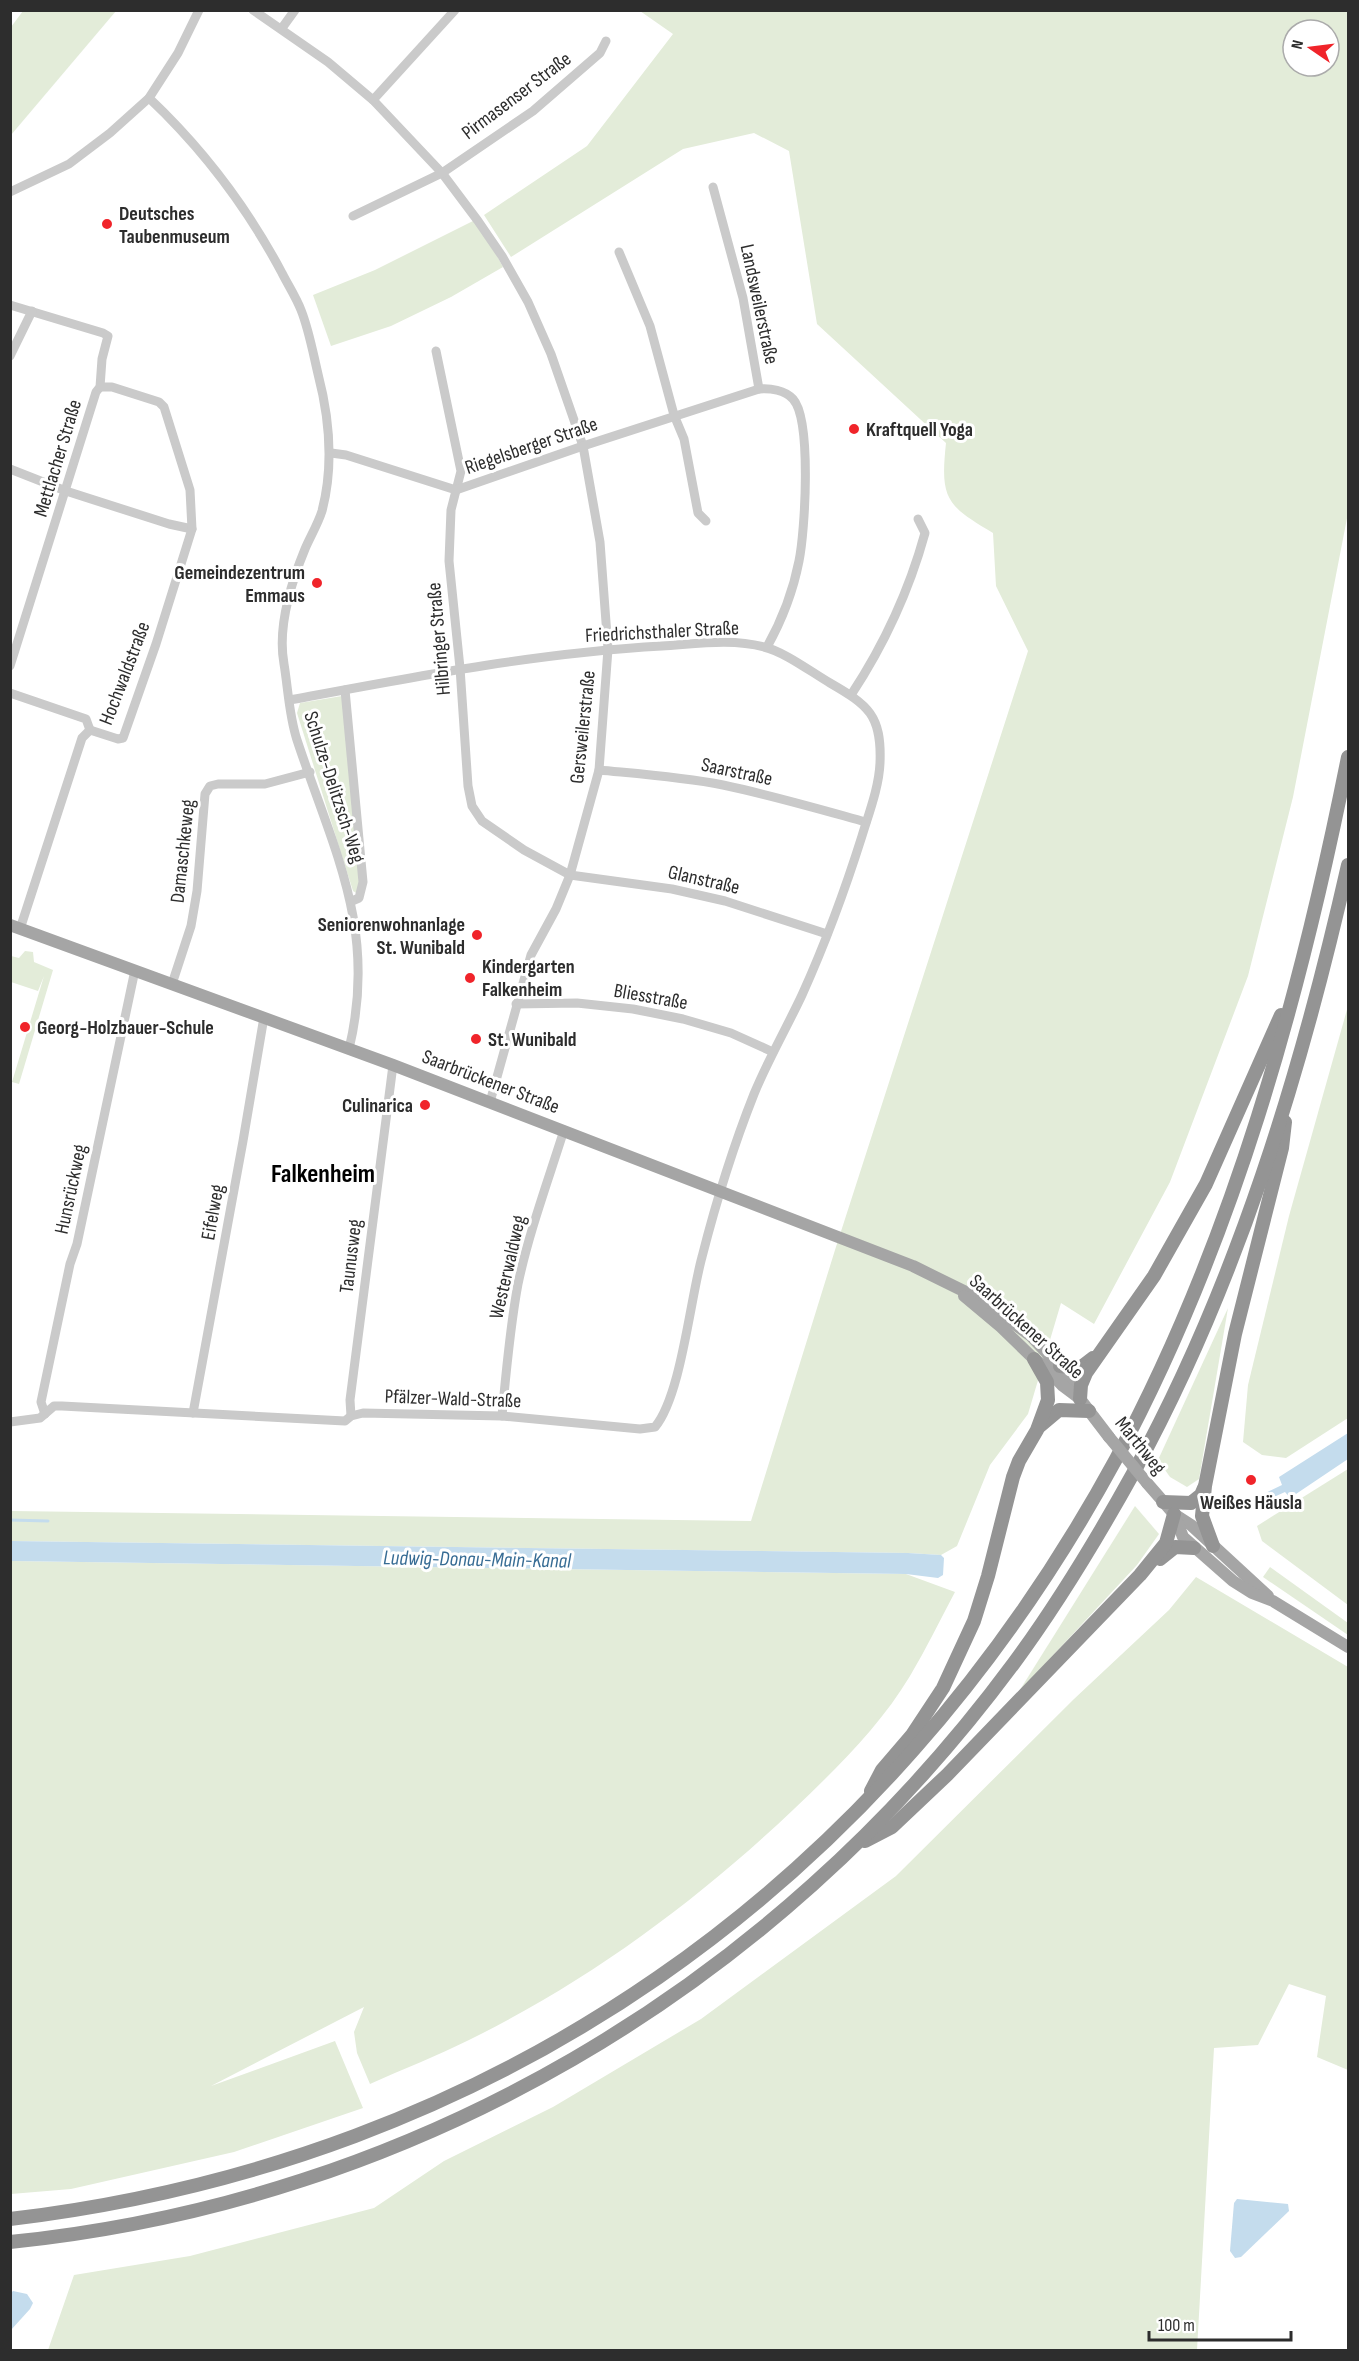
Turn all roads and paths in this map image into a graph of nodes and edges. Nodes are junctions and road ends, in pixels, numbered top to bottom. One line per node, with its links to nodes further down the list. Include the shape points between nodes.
1 (199, 10): 7 (street)
2 (254, 10): 5 (street)
3 (295, 10): 5 (street)
4 (455, 10): 8 (street)
5 (282, 28): 8 (street)
6 (606, 41): 9 (street, Pirmasenser Straße, via 600,53 533,111)
7 (149, 98): 11 (street, via 69,164); 22 (street, Schulze-Delitzsch-Weg, via 220,176 269,248 299,306 325,403)
8 (373, 99): 9 (street)
9 (442, 172): 12 (street, Pirmasenser Straße); 21 (street, Gersweilerstraße, via 502,256 537,323)
10 (713, 187): 19 (street, Landsweilerstraße, via 743,298)
11 (10, 192)
12 (353, 216)
13 (619, 252): 20 (street, via 650,326)
14 (10, 305): 15 (street, Mettlacher Straße)
15 (32, 311): 17 (street); 18 (street, Mettlacher Straße, via 108,336)
16 (436, 351): 25 (street, Hilbringer Straße, via 460,471)
17 (10, 356)
18 (100, 387): 24 (street, Mettlacher Straße); 28 (street, Hochwaldstraße, via 159,402 164,408 190,490)
19 (759, 389): 20 (street, Riegelsberger Straße); 29 (street, Landsweilerstraße, via 787,394 800,409 806,496 804,531 793,586)
20 (674, 415): 21 (street, Riegelsberger Straße); 27 (street, via 686,447 698,513)
21 (583, 446): 25 (street, Riegelsberger Straße); 30 (street, Gersweilerstraße, via 600,542)
22 (331, 453): 25 (street, Riegelsberger Straße, via 346,454); 36 (street, Schulze-Delitzsch-Weg, via 321,512 292,581 284,621 283,659)
23 (10, 469): 24 (street)
24 (66, 490): 28 (street); 31 (street, Mettlacher Straße)
25 (456, 490): 32 (street, Hilbringer Straße, via 451,510 449,561)
26 (918, 519): 35 (street, via 925,533 918,558 886,635)
27 (706, 521)
28 (192, 529): 37 (street, Hochwaldstraße, via 123,738)
29 (767, 647): 30 (street, Friedrichsthaler Straße, via 727,642); 35 (street, Friedrichsthaler Straße)
30 (608, 649): 32 (street, Friedrichsthaler Straße); 39 (street, Gersweilerstraße)
31 (10, 666)
32 (460, 668): 33 (street, Friedrichsthaler Straße); 43 (street, Hilbringer Straße, via 472,806 482,821)
33 (345, 690): 36 (street, Friedrichsthaler Straße); 44 (street, Schulze-Delitzsch-Weg, via 363,882 359,898)
34 (10, 693): 37 (street, via 86,719)
35 (851, 695): 41 (street, Friedrichsthaler Straße, via 873,715 880,745 878,775)
36 (290, 700): 40 (street, Schulze-Delitzsch-Weg, via 296,738)
37 (90, 730): 45 (street, Hochwaldstraße, via 82,738)
38 (1348, 758): 48 (highway)
39 (599, 770): 41 (street, Saarstraße, via 722,785); 43 (street, Gersweilerstraße)
40 (310, 772): 44 (street, Schulze-Delitzsch-Weg); 49 (street, Damaschkeweg, via 265,784 210,786 205,794 191,926)
41 (866, 822): 46 (street, Friedrichsthaler Straße)
42 (1348, 865): 55 (highway)
43 (570, 875): 46 (street, Glanstraße, via 672,889 725,901); 50 (street, Gersweilerstraße, via 531,956)
44 (352, 901): 52 (street, Schulze-Delitzsch-Weg, via 358,980)
45 (15, 927): 47 (main road, Saarbrückener Straße)
46 (827, 934): 53 (street, Friedrichsthaler Straße)
47 (135, 970): 49 (main road, Saarbrückener Straße); 66 (street, Hunsrückweg, via 43,1392)
48 (1296, 983): 60 (highway, via 1206,1184 1154,1276); 79 (highway, via 1224,1214 1184,1315 1120,1450 1064,1548 1007,1635 951,1708)
49 (172, 984): 51 (main road, Saarbrückener Straße)
50 (516, 1004): 53 (street, Bliesstraße, via 577,1003 633,1009 731,1033); 56 (street, Gersweilerstraße)
51 (264, 1017): 52 (main road, Saarbrückener Straße); 65 (street, Eifelweg)
52 (349, 1049): 54 (main road, Saarbrückener Straße)
53 (773, 1052): 58 (street, Friedrichsthaler Straße, via 743,1122)
54 (393, 1065): 56 (main road, Saarbrückener Straße); 67 (street, Taunusweg)
55 (1289, 1089): 71 (highway, via 1282,1148 1237,1324); 80 (highway, via 1240,1235 1205,1321 1152,1437 1106,1522 989,1696 918,1780)
56 (490, 1102): 57 (main road, Saarbrückener Straße)
57 (564, 1130): 58 (main road, Saarbrückener Straße); 68 (street, Westerwaldweg, via 518,1284)
58 (721, 1191): 59 (main road, Saarbrückener Straße); 68 (street, Pfälzer-Wald-Straße, via 667,1406 655,1427 640,1429)
59 (952, 1285): 61 (main road, Saarbrückener Straße); 62 (main road, Saarbrückener Straße, via 1006,1316)
60 (1101, 1350): 62 (highway, via 1080,1368); 63 (highway, via 1082,1379)
61 (1034, 1359): 63 (main road, Saarbrückener Straße); 70 (highway, via 1049,1392)
62 (1060, 1366): 63 (main road, Saarbrückener Straße, via 1071,1378)
63 (1080, 1399): 64 (main road, Marthweg)
64 (1089, 1411): 70 (highway, via 1059,1410); 72 (main road, Marthweg, bridge)
65 (193, 1413): 66 (street, Pfälzer-Wald-Straße, via 54,1406); 67 (street, Pfälzer-Wald-Straße, via 345,1421)
66 (45, 1414): 69 (street, Pfälzer-Wald-Straße)
67 (351, 1416): 68 (street, Pfälzer-Wald-Straße)
68 (502, 1416)
69 (10, 1422)
70 (1037, 1430): 79 (highway, via 1013,1477 988,1576 958,1660 922,1721 882,1770)
71 (1205, 1486): 72 (highway, via 1191,1503); 75 (highway, via 1202,1516)
72 (1163, 1502): 73 (main road, Marthweg)
73 (1174, 1514): 74 (main road, Marthweg, via 1183,1537); 75 (main road, Marthweg); 77 (highway, via 1166,1543)
74 (1194, 1548): 76 (main road, Marthweg, via 1210,1562); 77 (highway, via 1172,1549)
75 (1216, 1549): 76 (main road, Marthweg)
76 (1230, 1571): 78 (main road, Marthweg, via 1252,1593 1273,1601)
77 (1140, 1575): 80 (highway, via 947,1775 892,1827)
78 (1348, 1647)
79 (865, 1804): 81 (highway, via 786,1878 687,1957 594,2019 496,2075 386,2124 268,2166 163,2193)
80 (853, 1847): 82 (highway, via 749,1939 660,2006 580,2057 448,2126 350,2165 233,2201 113,2229)
81 (10, 2219)
82 (10, 2242)

